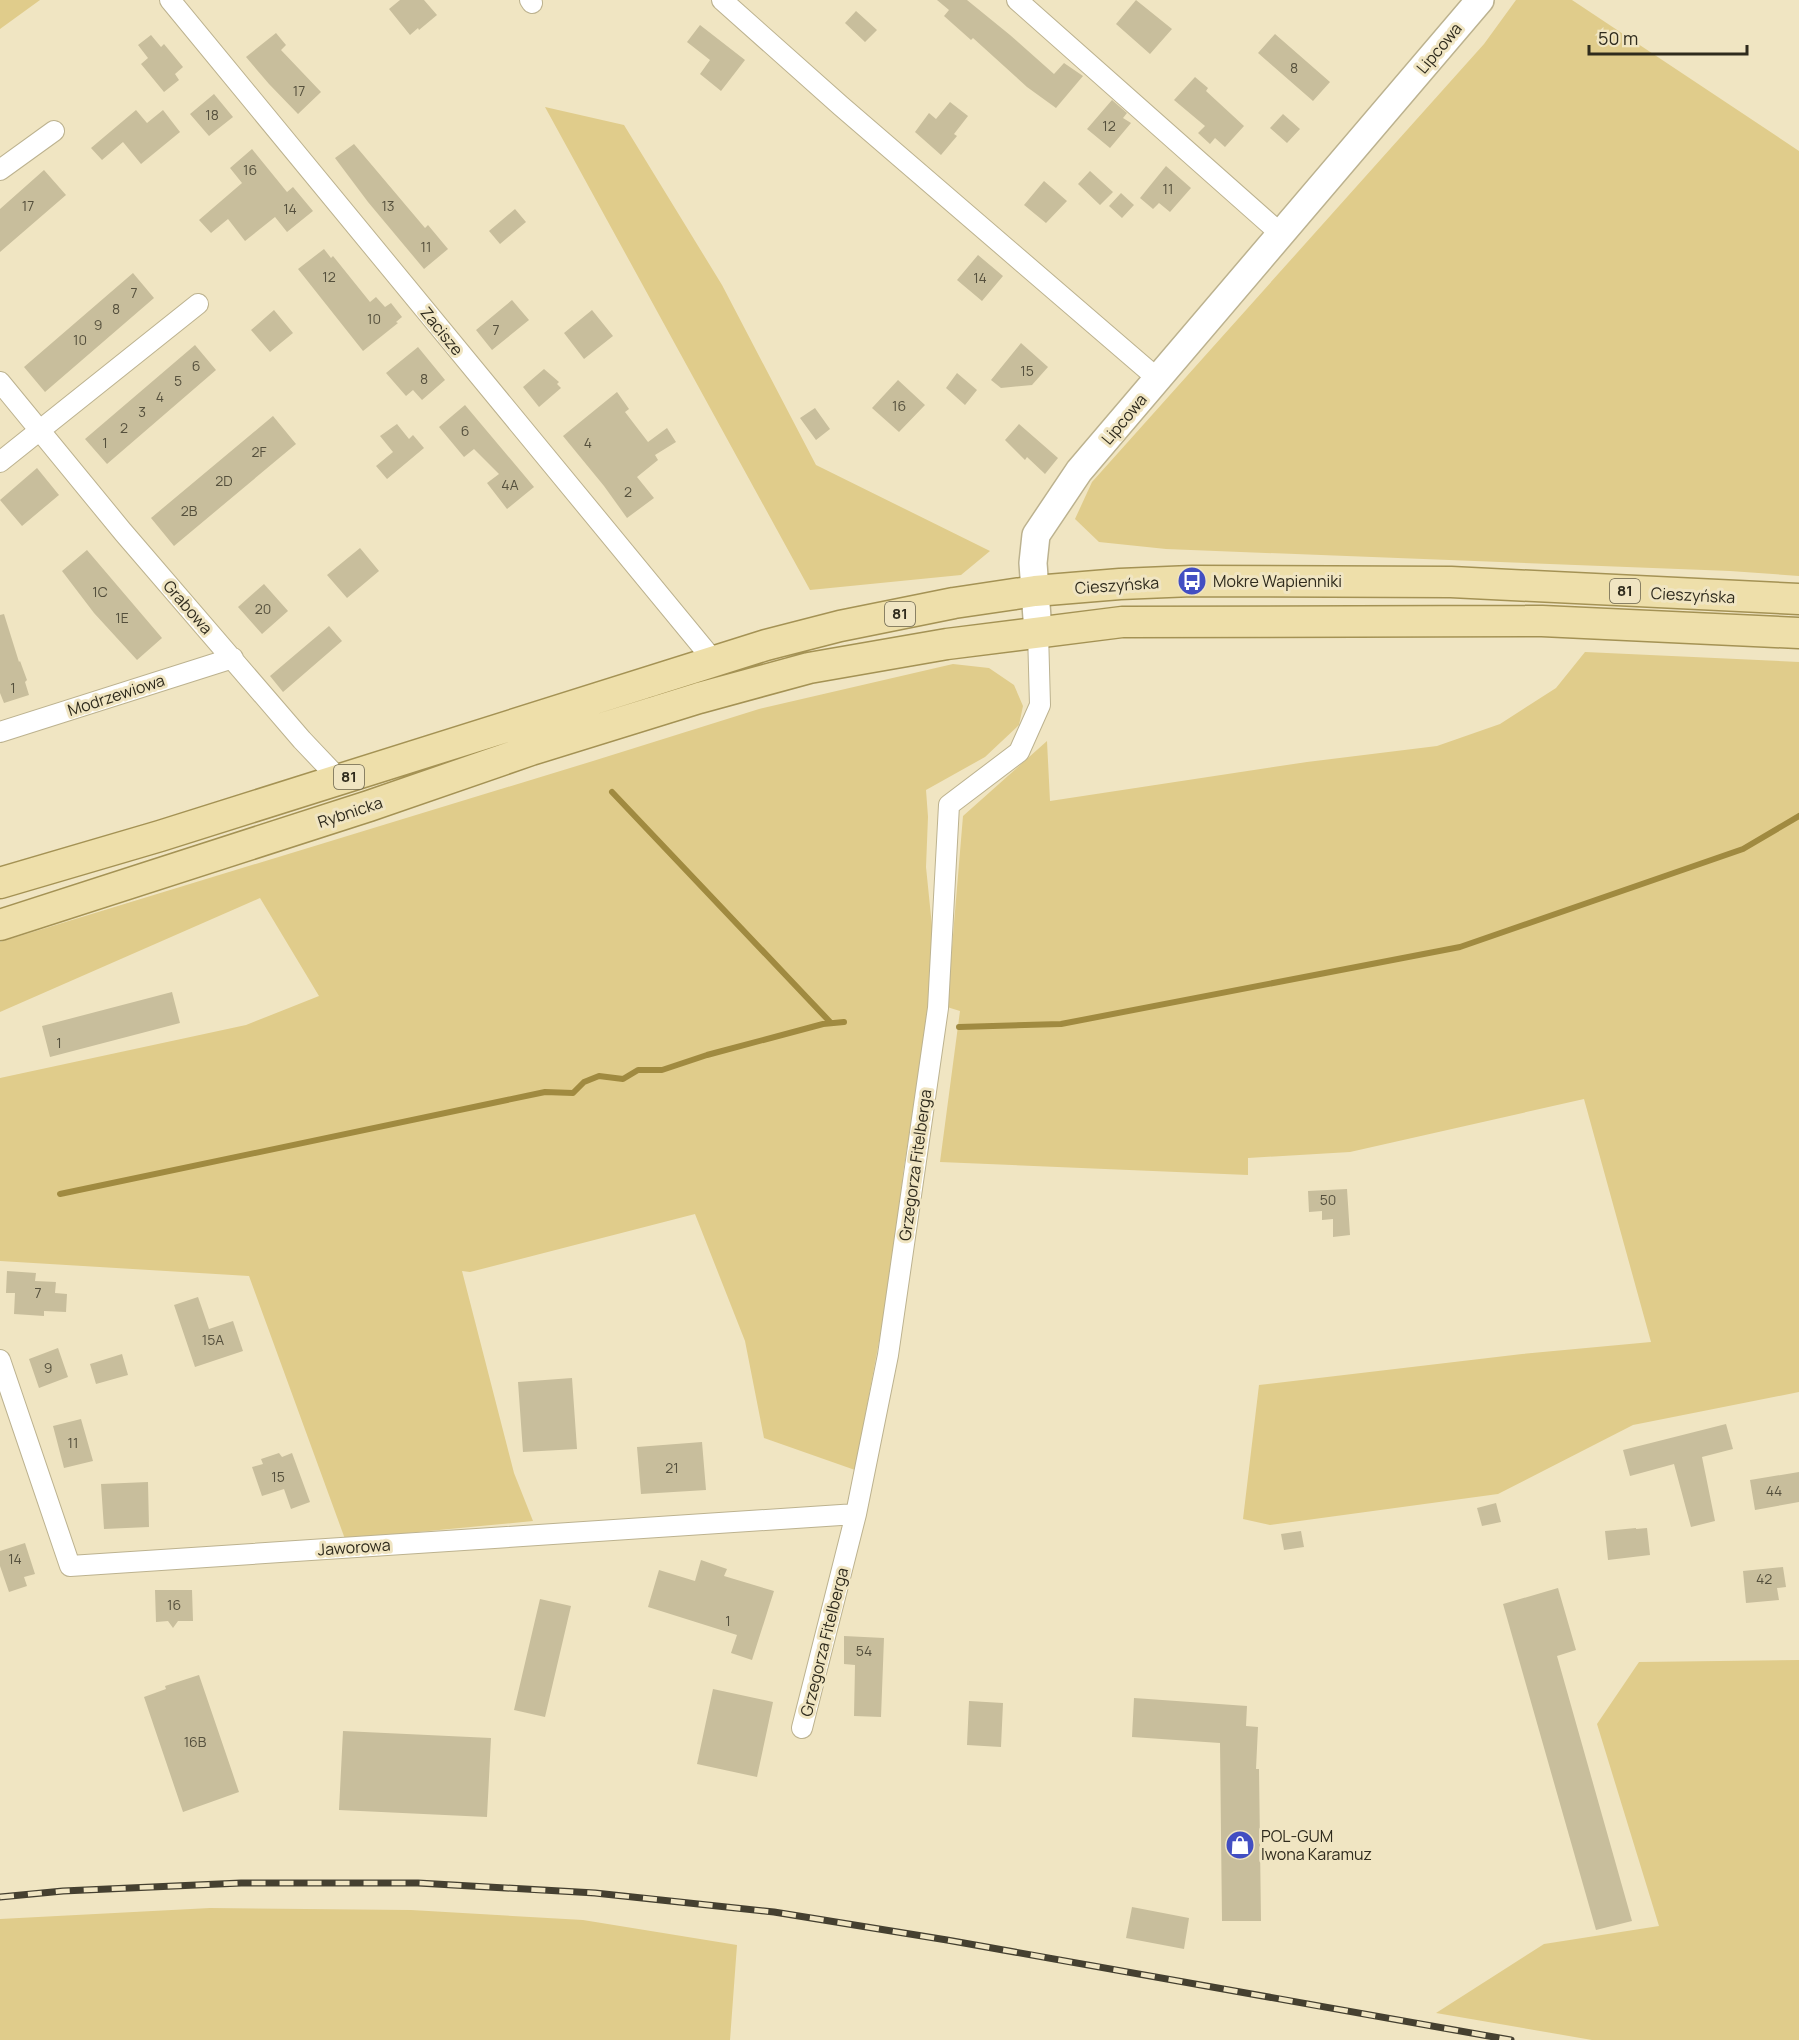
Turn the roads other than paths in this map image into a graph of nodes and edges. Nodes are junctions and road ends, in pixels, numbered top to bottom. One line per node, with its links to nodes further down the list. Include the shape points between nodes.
1 (170, 0): 18 (street, Zacisze)
2 (722, 0): 9 (street)
3 (1017, 0): 7 (street)
4 (1480, 0): 7 (street, Lipcowa)
5 (54, 131): 6 (street)
6 (0, 170)
7 (1281, 234): 9 (street, Lipcowa)
8 (198, 304): 11 (street)
9 (1158, 378): 13 (street, Lipcowa, via 1079,471 1036,535)
10 (0, 382): 11 (street, Grabowa)
11 (40, 430): 12 (street); 17 (street, Grabowa)
12 (0, 462)
13 (1035, 591): 14 (main road, Cieszyńska / 81, via 1192,581 1451,582); 15 (street, Lipcowa); 18 (main road, Cieszyńska / 81, via 840,626)
14 (1799, 599)
15 (1038, 632): 16 (main road, Cieszyńska / 81, via 1122,622 1349,620 1542,621); 19 (main road, Cieszyńska / 81, via 809,668); 25 (street, Grzegorza Fitelberga, via 1040,705 1019,752 949,805 938,1008 888,1354)
16 (1799, 633)
17 (233, 658): 20 (street, Modrzewiowa); 21 (street, Grabowa)
18 (705, 664): 21 (main road, Rybnicka / 81)
19 (699, 698): 23 (main road, Rybnicka / 81)
20 (0, 732)
21 (340, 780): 22 (main road, Rybnicka / 81)
22 (0, 882)
23 (0, 925)
24 (0, 1360): 25 (street, Jaworowa, via 70,1566)
25 (856, 1514): 26 (street, Grzegorza Fitelberga)
26 (802, 1728)

